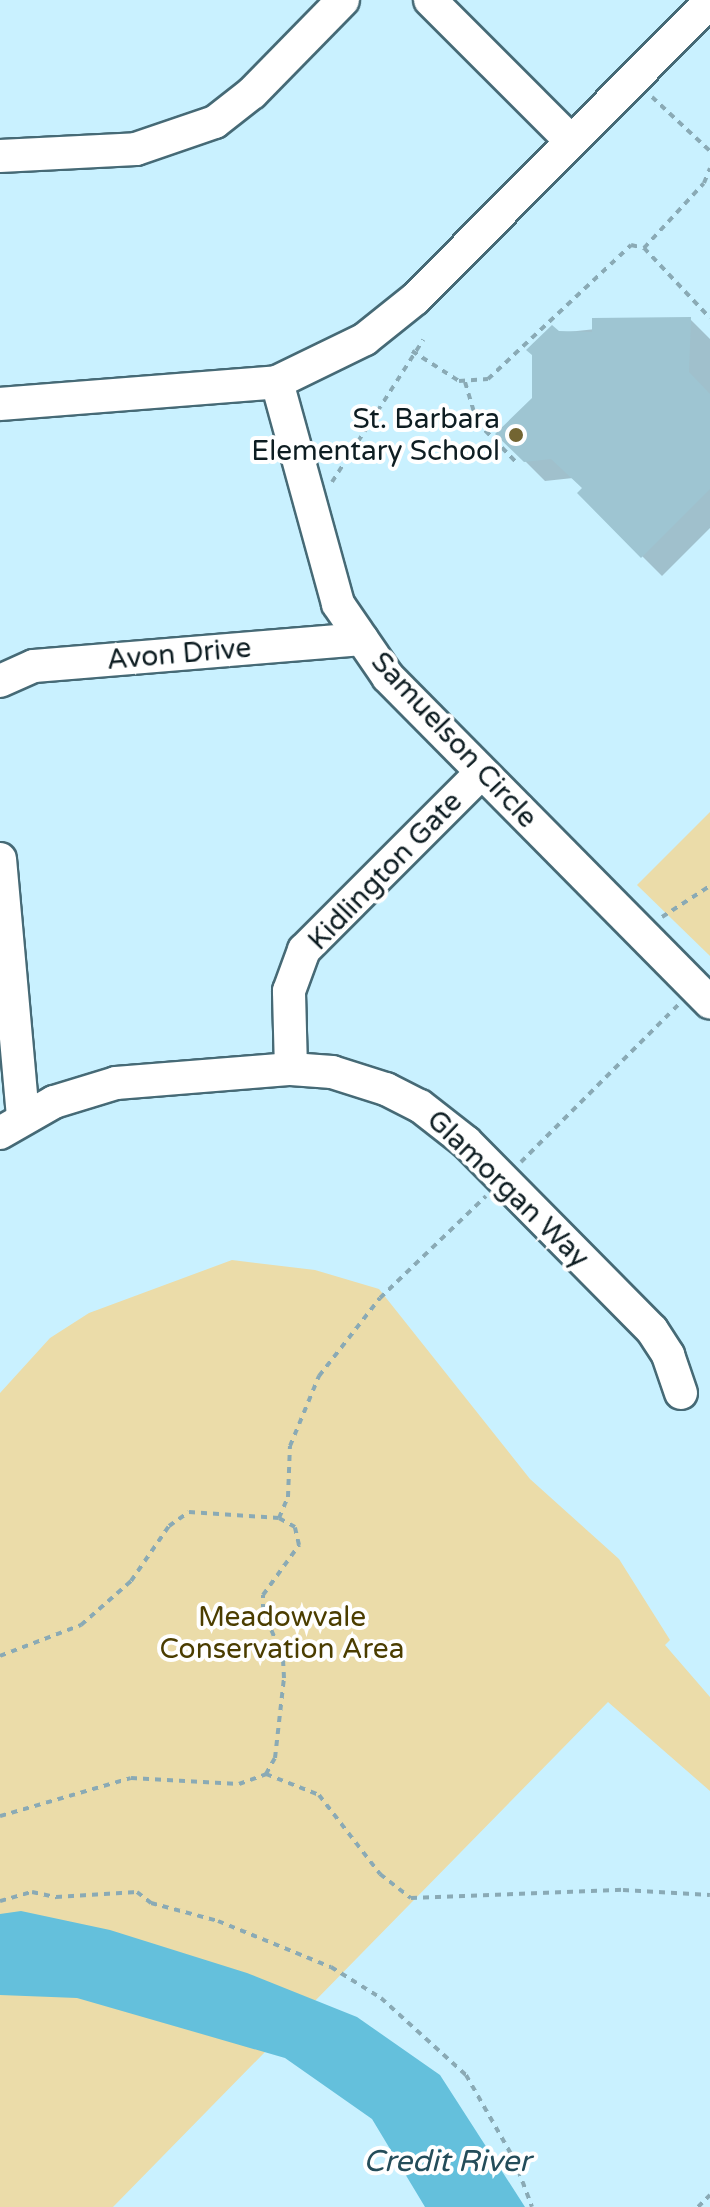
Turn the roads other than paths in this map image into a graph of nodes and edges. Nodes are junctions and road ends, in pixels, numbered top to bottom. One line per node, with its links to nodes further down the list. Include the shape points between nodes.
1 (343, 0): 5 (street, via 252,93 215,122 136,149)
2 (430, 0): 4 (street)
3 (710, 2): 4 (street)
4 (571, 141): 6 (street, via 394,316 365,339)
5 (0, 156)
6 (277, 382): 7 (street); 8 (street, Samuelson Circle, via 338,604)
7 (0, 404)
8 (362, 639): 9 (street, Avon Drive, via 34,666); 10 (street, Samuelson Circle, via 388,677)
9 (0, 681)
10 (481, 773): 12 (street, Samuelson Circle, via 642,935); 13 (street, Kidlington Gate, via 304,950 289,991)
11 (0, 859): 14 (street)
12 (697, 1000)
13 (291, 1069): 14 (street, Glamorgan Way, via 116,1083 79,1092); 15 (street, Glamorgan Way, via 332,1072 386,1089 420,1106 466,1142 652,1330)
14 (11, 1125)
15 (681, 1393)

